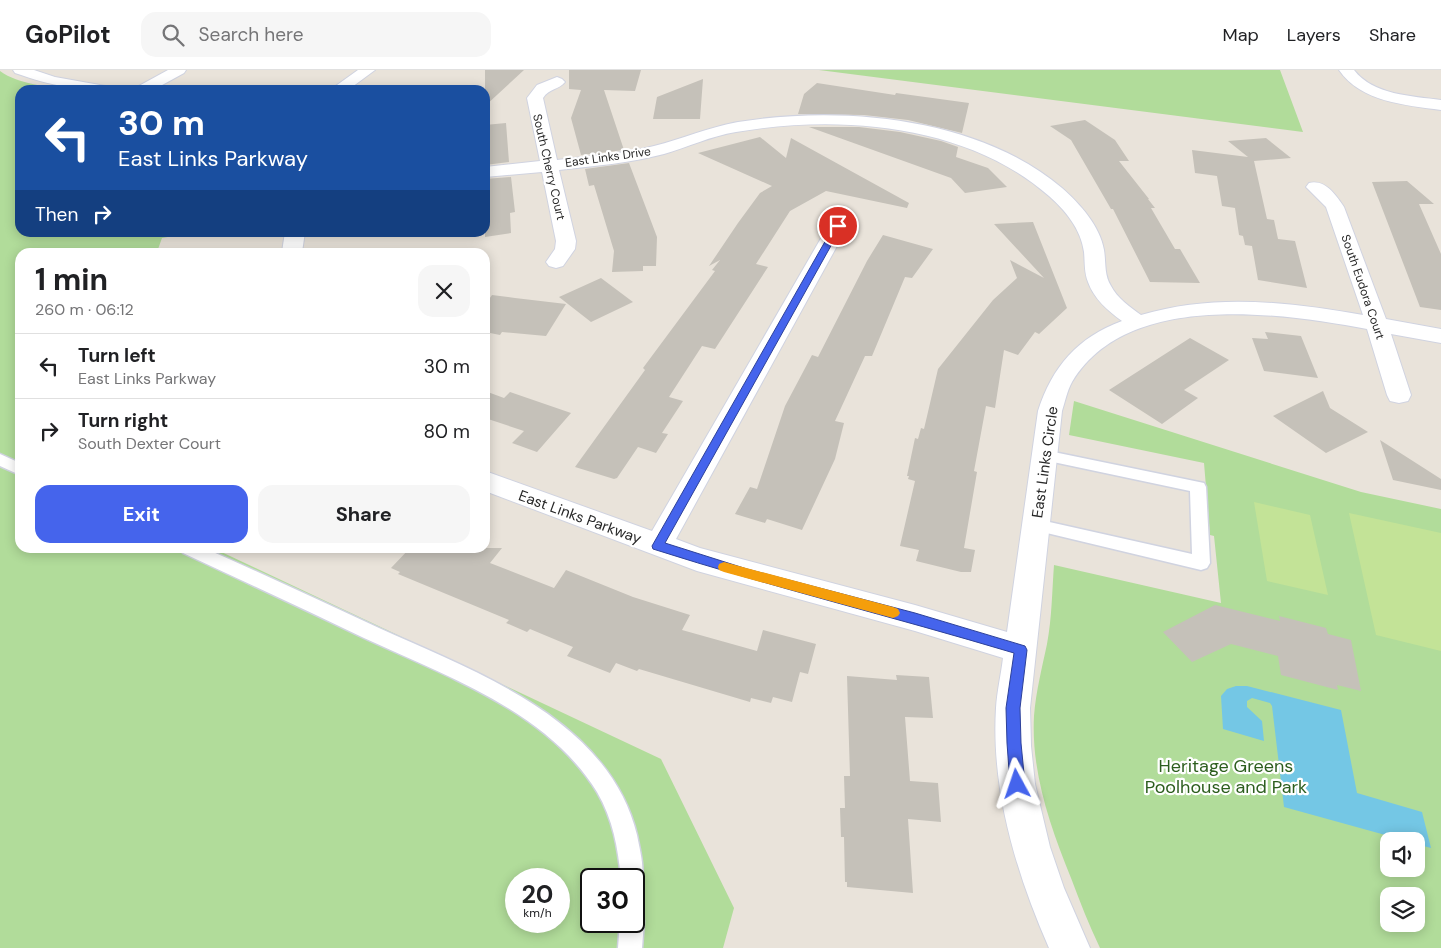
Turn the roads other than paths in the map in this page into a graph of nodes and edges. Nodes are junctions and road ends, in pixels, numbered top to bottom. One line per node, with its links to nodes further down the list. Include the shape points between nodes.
1 (20, 70): 6 (street)
2 (179, 70): 7 (street)
3 (368, 70): 8 (street)
4 (1346, 70): 9 (street, via 1354,80 1378,92)
5 (557, 82): 12 (street, South Cherry Court, via 542,88 535,98)
6 (76, 85)
7 (151, 85)
8 (346, 85)
9 (1441, 105)
10 (1023, 150): 11 (street)
11 (1002, 157): 12 (street, East Links Drive, via 941,135 889,124 753,116 649,153); 17 (street, East Links Drive, via 1046,184 1079,218 1092,244 1099,284 1112,302)
12 (549, 165): 13 (street, East Links Drive); 16 (street, South Cherry Court, via 566,241 565,249)
13 (490, 171)
14 (1316, 187): 18 (street, South Eudora Court, via 1336,207)
15 (838, 226): 26 (street)
16 (556, 262)
17 (1138, 323): 18 (street, East Links Circle, via 1176,313 1263,308); 21 (street, East Links Circle, via 1085,351 1060,382 1050,411)
18 (1377, 325): 19 (street, East Links Circle); 20 (street, South Eudora Court)
19 (1441, 336)
20 (1398, 395)
21 (1044, 455): 25 (street, East Links Circle); 25 (lane, via 1198,488 1200,562)
22 (0, 460): 23 (lane)
23 (15, 467)
24 (490, 484): 26 (street, East Links Parkway)
25 (1036, 525): 28 (street, East Links Circle)
26 (658, 546): 28 (street, East Links Parkway)
27 (200, 553): 29 (lane, via 485,686 521,706 559,734 601,781 616,805)
28 (1020, 650): 32 (street, East Links Circle, via 1013,708 1017,784 1040,875)
29 (630, 868)
30 (631, 933): 31 (lane)
31 (630, 948)
32 (1070, 948)

